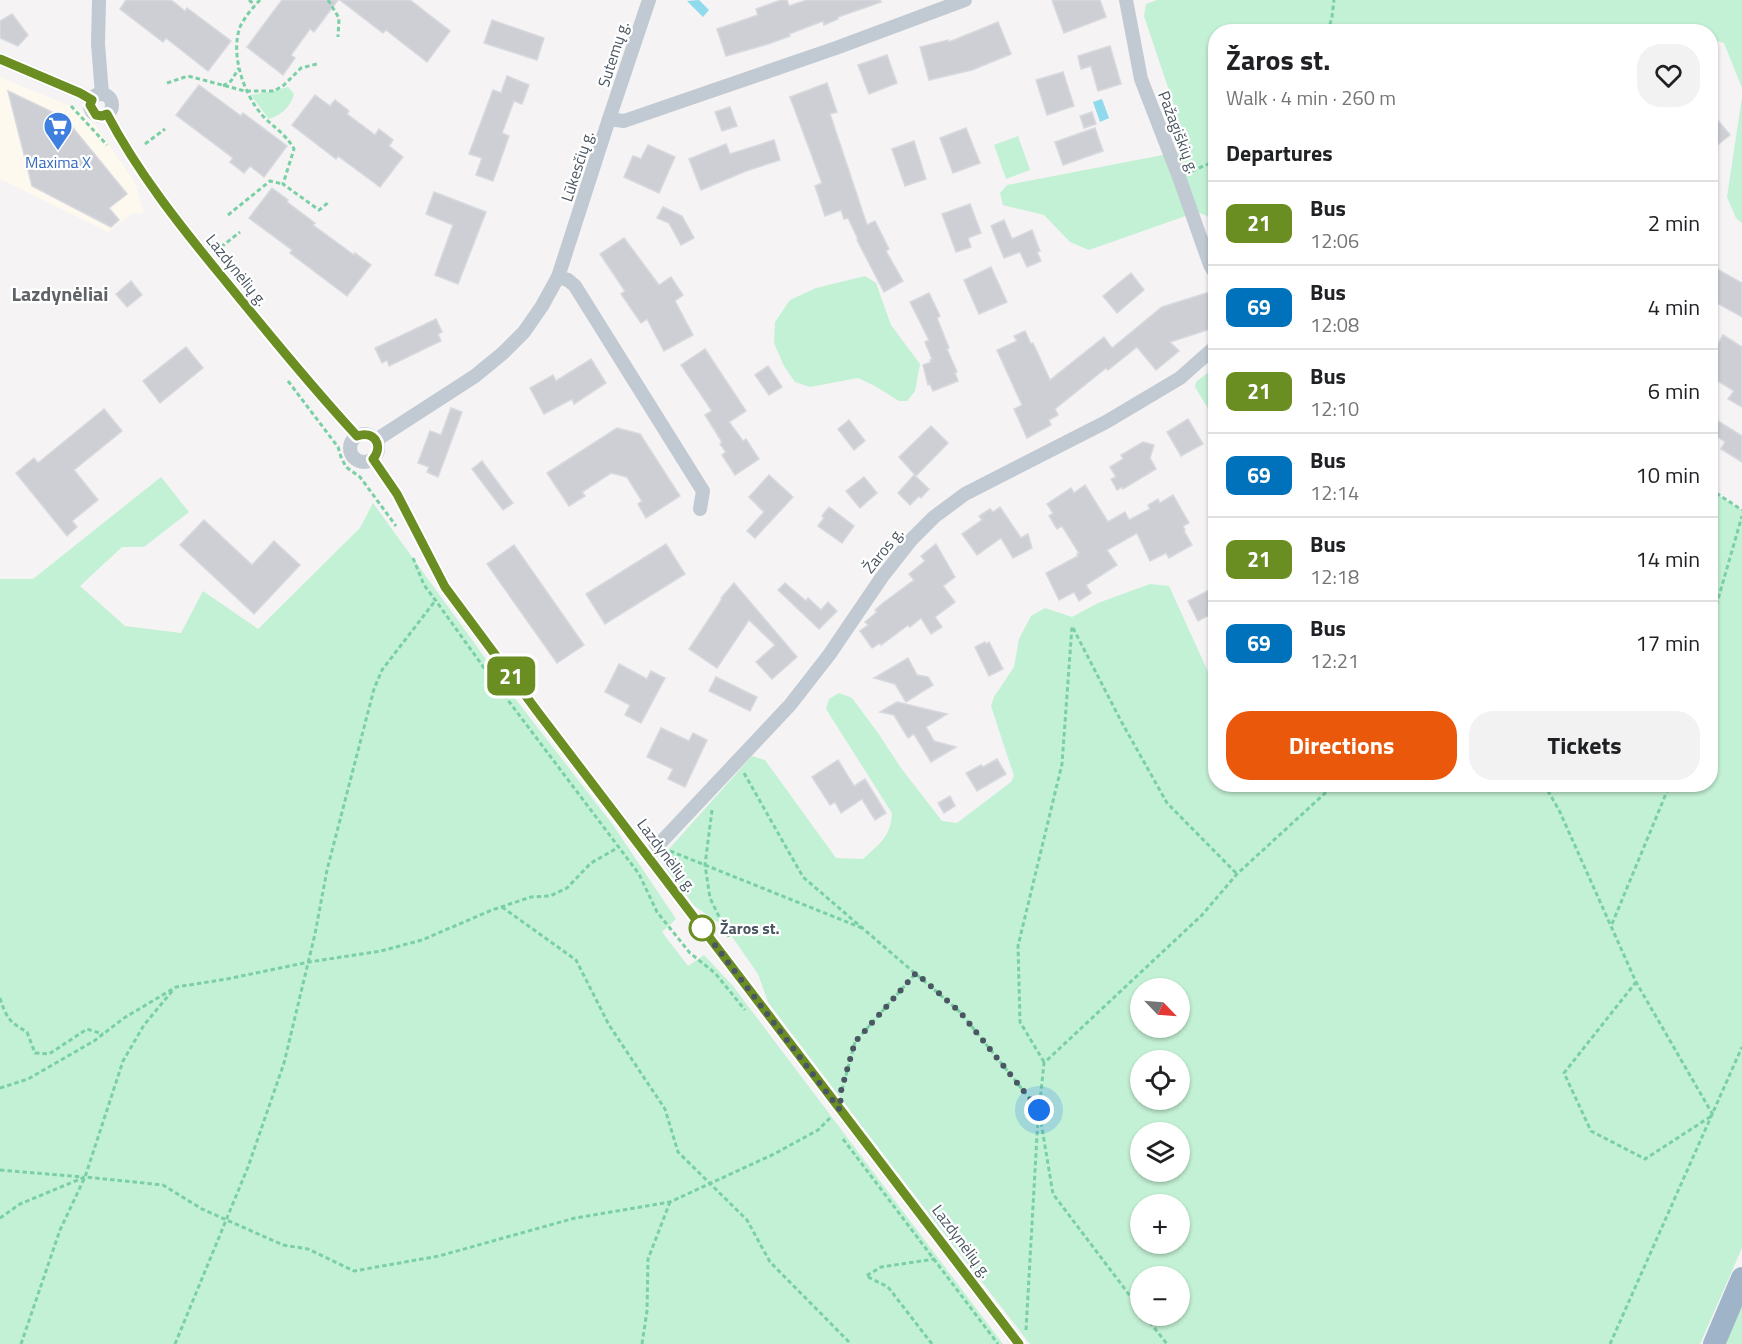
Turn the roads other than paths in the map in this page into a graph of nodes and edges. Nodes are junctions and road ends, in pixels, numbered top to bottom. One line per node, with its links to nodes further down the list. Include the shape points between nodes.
1 (99, 0): 6 (street)
2 (649, 0): 7 (street, Sutemų g.)
3 (965, 0): 7 (street, Lūkesčių g., via 624,121)
4 (1126, 0): 8 (street, Pažagiškių g., via 1141,79)
5 (0, 58): 6 (street, Lazdynėlių g.)
6 (97, 97): 11 (street, Lazdynėlių g., via 90,105 96,115 107,114 121,142 193,242)
7 (609, 119): 9 (street, Lūkesčių g.)
8 (1208, 259)
9 (558, 277): 12 (street, Lūkesčių g., via 524,332 504,353); 14 (street, via 575,286 703,491)
10 (1208, 352): 15 (street, Žaros g., via 1180,378 1106,422 964,494 934,517 887,571 790,705)
11 (357, 436): 12 (street, via 363,433); 13 (street, via 350,446 354,458 367,462)
12 (376, 440): 13 (street, via 377,453)
13 (373, 459): 15 (street, Lazdynėlių g., via 397,494 445,587)
14 (700, 509)
15 (648, 856): 17 (street, Lazdynėlių g., via 949,1252)
16 (1742, 1278): 18 (highway)
17 (1022, 1339)
18 (1714, 1344)

